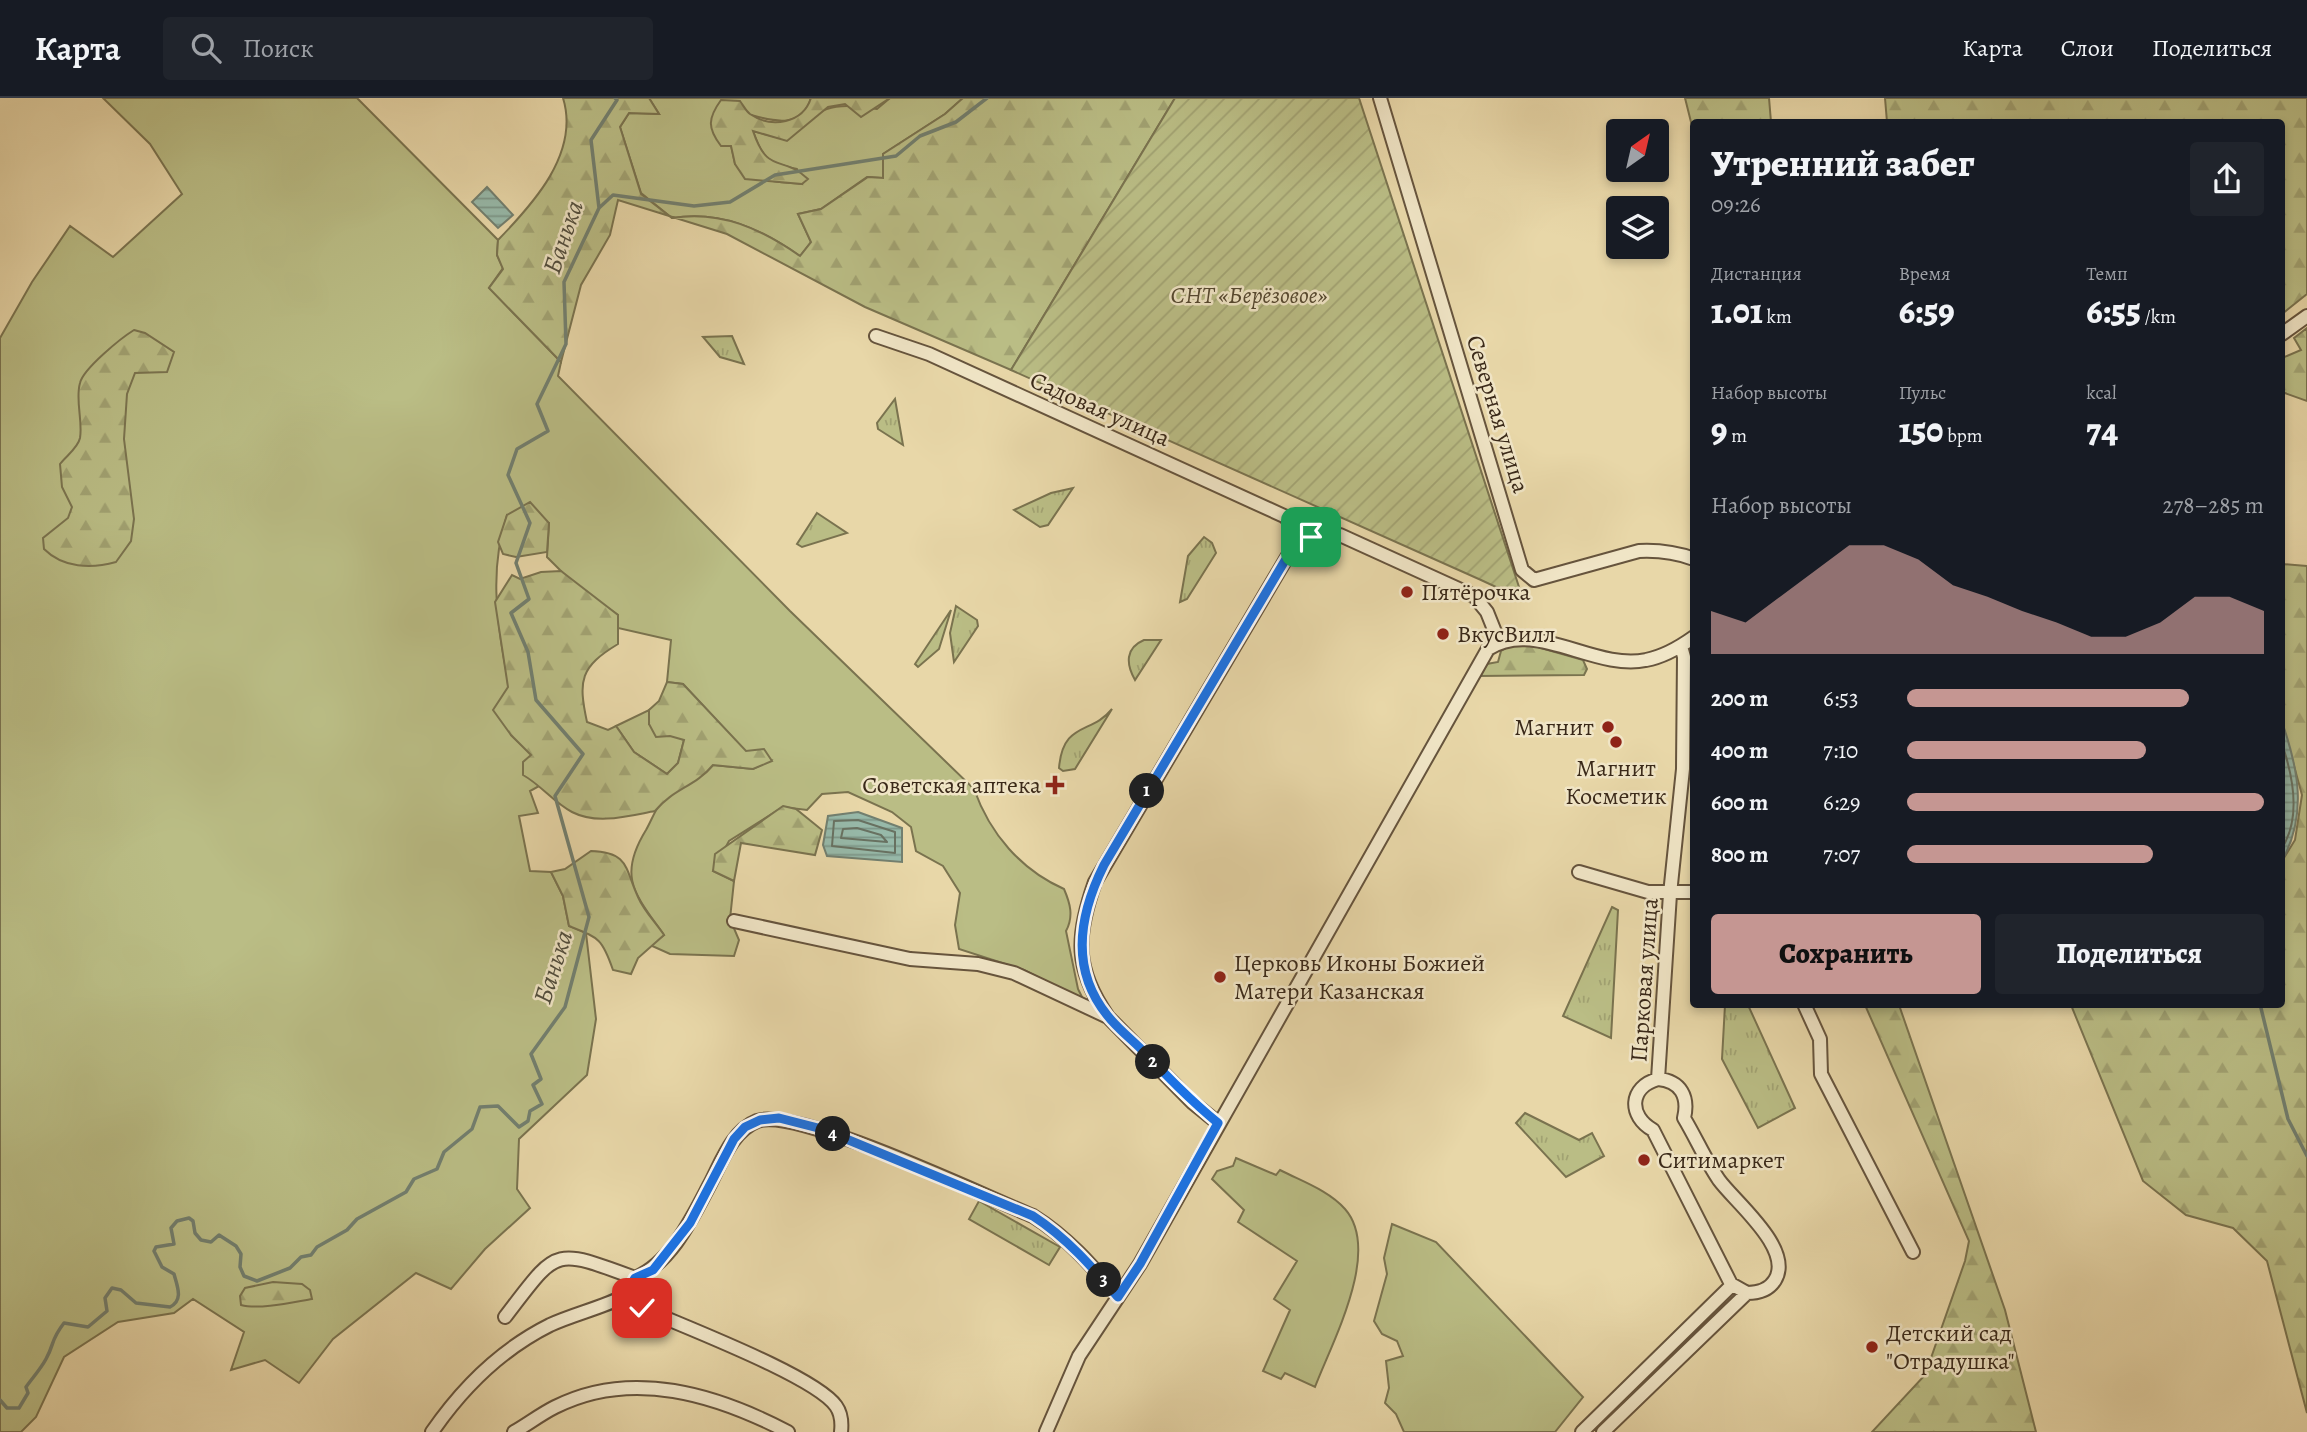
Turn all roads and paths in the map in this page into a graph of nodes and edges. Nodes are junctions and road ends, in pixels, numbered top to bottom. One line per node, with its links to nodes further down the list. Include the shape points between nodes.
1 (1380, 98): 6 (street, Северная улица, via 1522,570 1534,580 1639,551 1672,551)
2 (2305, 318): 3 (street)
3 (2285, 332)
4 (876, 336): 5 (street, Садовая улица, via 929,354 1284,516)
5 (1302, 532): 8 (street, via 1319,540 1340,535 1474,596 1488,612); 15 (street, via 1093,888 1085,911 1084,973)
6 (1690, 558)
7 (1690, 640): 9 (street)
8 (1499, 642): 9 (street, via 1530,640 1629,661 1646,660); 17 (street, via 1480,661)
9 (1681, 646): 12 (street, Парковая улица, via 1684,754)
10 (1578, 872): 12 (street, via 1629,888)
11 (1690, 892): 12 (street)
12 (1670, 894): 16 (street, Парковая улица)
13 (734, 921): 15 (street, via 910,959 1002,970)
14 (1806, 1008): 18 (street, via 1820,1039 1821,1073)
15 (1108, 1017): 17 (street)
16 (1658, 1079): 20 (street, Парковая улица, via 1639,1090 1635,1112 1653,1130); 21 (street, via 1672,1082 1682,1091 1687,1103 1684,1118 1720,1180 1755,1217 1777,1257 1779,1271 1773,1284 1761,1292)
17 (1218, 1123): 23 (street)
18 (1913, 1252)
19 (635, 1278): 22 (street); 23 (street, via 653,1270 690,1223 734,1139 745,1127 779,1118 822,1129 1033,1216 1066,1240); 24 (street, via 577,1258 560,1258 543,1267)
20 (1730, 1282): 21 (street); 30 (street)
21 (1747, 1293): 31 (street)
22 (625, 1296): 25 (street, via 551,1324 508,1349 467,1385); 28 (street, via 642,1308 804,1381 835,1404)
23 (1118, 1297): 29 (street, via 1079,1356)
24 (505, 1317)
25 (432, 1432)
26 (514, 1432): 27 (street, via 580,1397 639,1388 710,1398)
27 (788, 1432)
28 (841, 1432)
29 (1046, 1432)
30 (1582, 1432)
31 (1603, 1432)

